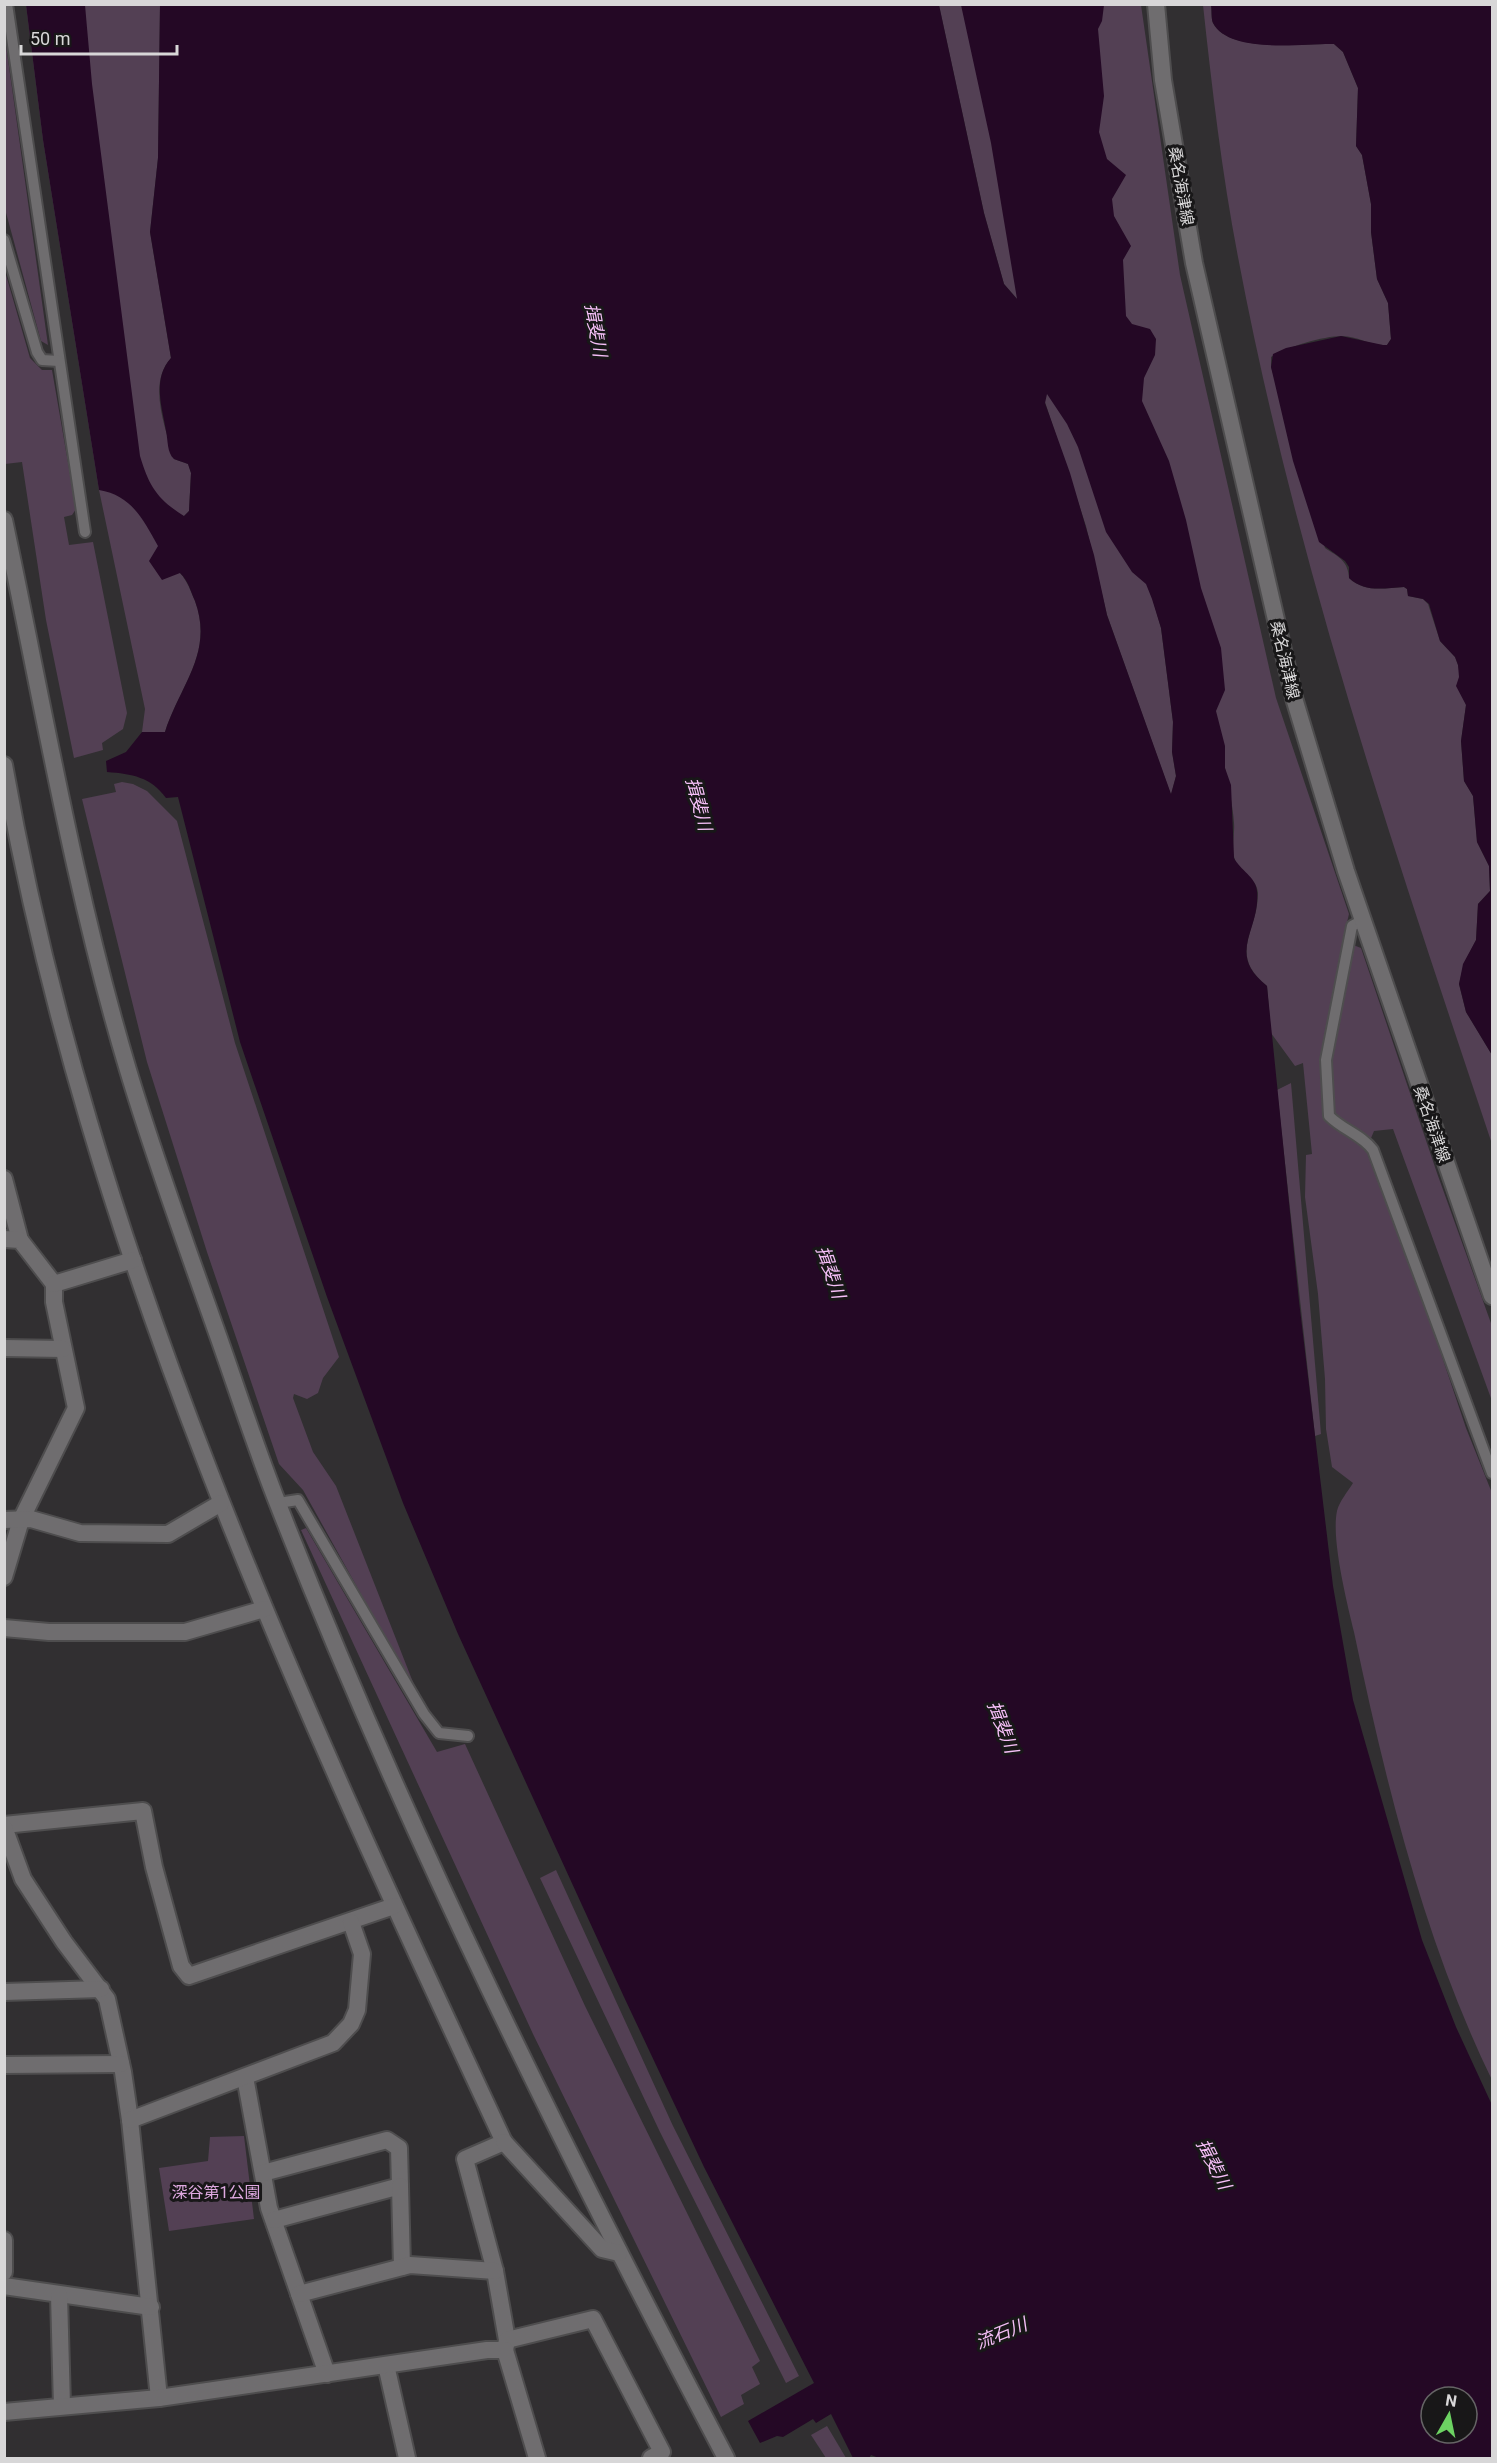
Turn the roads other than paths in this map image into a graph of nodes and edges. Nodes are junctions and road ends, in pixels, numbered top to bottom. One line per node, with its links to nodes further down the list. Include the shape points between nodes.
1 (7, 4): 4 (lane)
2 (1156, 4): 8 (street, 桑名海津線, via 1162,80 1194,263 1294,698)
3 (4, 240): 4 (lane, via 37,352 42,360)
4 (59, 361): 6 (lane)
5 (4, 520): 18 (street, via 71,852 128,1072)
6 (85, 532)
7 (4, 765): 11 (street, via 39,939 74,1074)
8 (1363, 920): 13 (street, 桑名海津線); 16 (lane, via 1352,926 1326,1060 1329,1116 1373,1150)
9 (4, 1179): 10 (street)
10 (12, 1240): 12 (street)
11 (133, 1260): 12 (street); 17 (street)
12 (54, 1284): 15 (street)
13 (1492, 1296)
14 (4, 1348): 15 (street)
15 (63, 1349): 19 (street, via 76,1408)
16 (1492, 1473)
17 (221, 1503): 19 (street, via 168,1534 80,1533 31,1519); 21 (street)
18 (278, 1503): 23 (lane, via 298,1500 439,1733); 38 (street, via 401,1796)
19 (13, 1520): 20 (street)
20 (4, 1577)
21 (264, 1609): 22 (street, via 185,1632 49,1632); 25 (street)
22 (4, 1628)
23 (468, 1736)
24 (4, 1826): 26 (street, via 143,1812 181,1966 189,1976); 27 (street, via 23,1879)
25 (394, 1906): 26 (street); 33 (street)
26 (351, 1922): 31 (street, via 362,1954 357,2010 351,2024 333,2043)
27 (100, 1989): 28 (street); 29 (street, via 107,1999)
28 (4, 1992)
29 (121, 2064): 30 (street); 32 (street)
30 (4, 2065)
31 (245, 2077): 32 (street); 34 (street)
32 (129, 2120): 45 (street)
33 (504, 2142): 38 (street, via 602,2249); 40 (street, via 465,2159)
34 (263, 2173): 35 (street, via 387,2140 399,2148); 36 (street)
35 (400, 2186): 36 (street); 39 (street)
36 (274, 2220): 43 (street)
37 (4, 2240): 41 (street)
38 (619, 2253): 55 (street)
39 (402, 2267): 40 (street); 43 (street)
40 (495, 2271): 46 (street)
41 (4, 2272)
42 (4, 2286): 44 (street)
43 (299, 2294): 48 (street)
44 (58, 2295): 45 (street); 50 (street)
45 (151, 2307): 49 (street)
46 (506, 2345): 47 (street); 53 (street); 54 (street, via 593,2319 662,2452)
47 (386, 2365): 48 (street); 52 (street)
48 (327, 2374): 49 (street)
49 (159, 2398): 50 (street)
50 (62, 2406): 51 (street)
51 (4, 2412)
52 (407, 2458)
53 (537, 2458)
54 (651, 2458)
55 (726, 2458)

